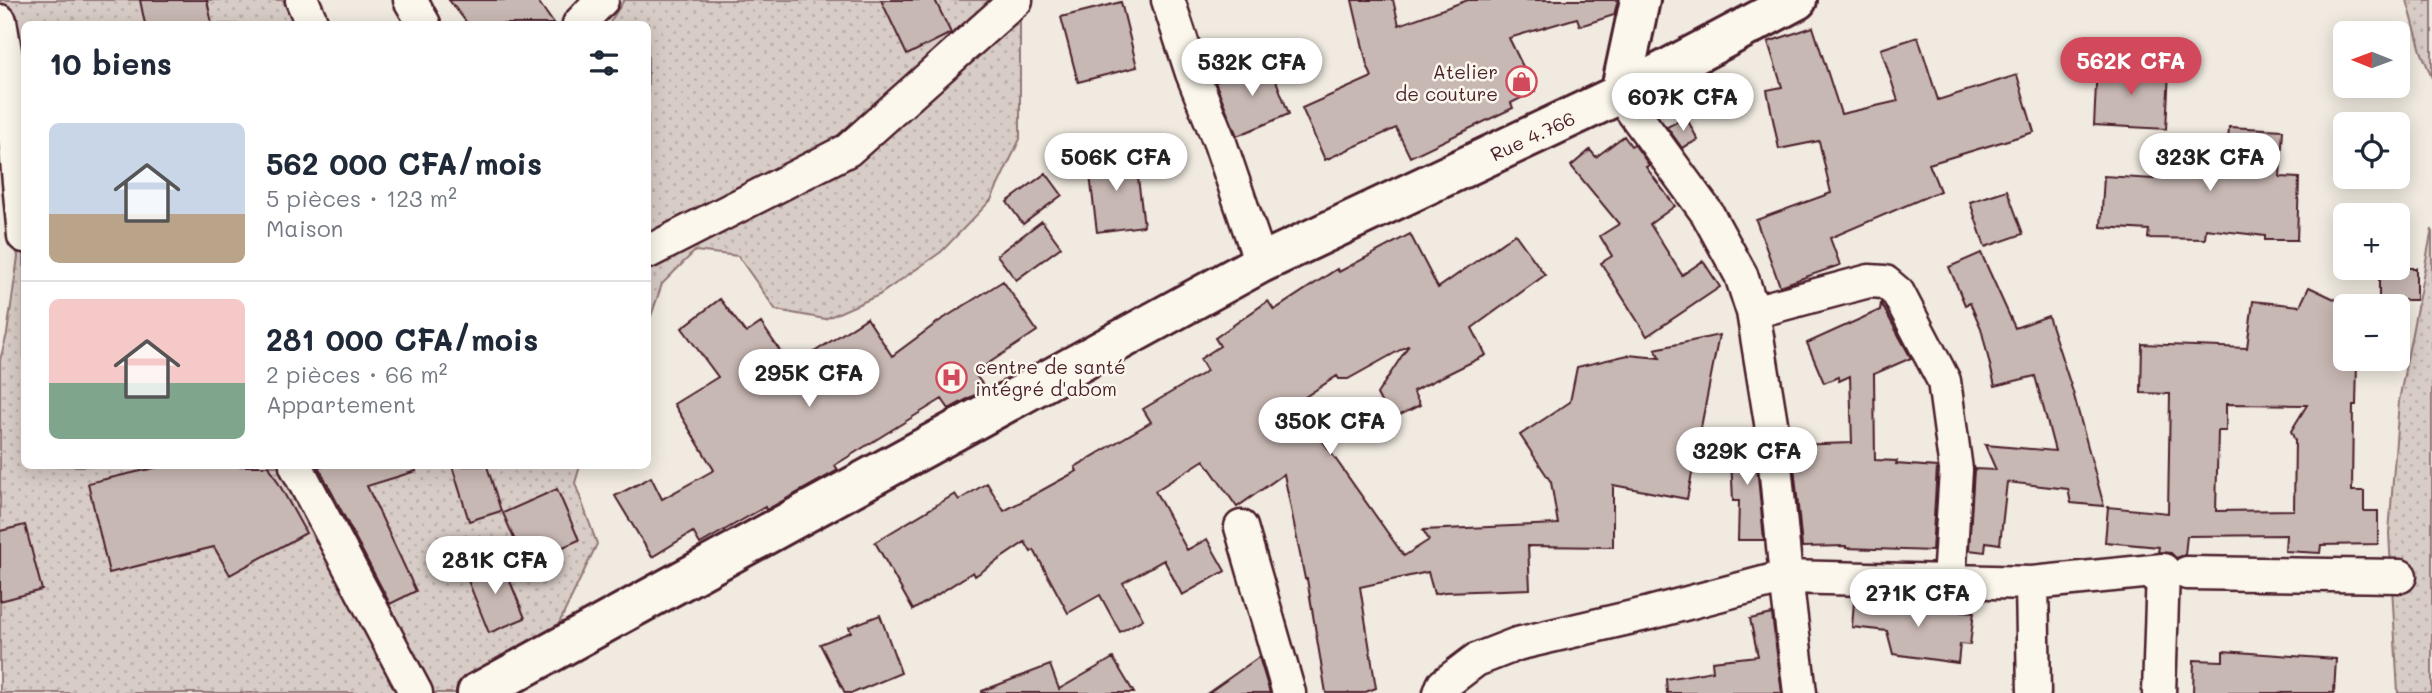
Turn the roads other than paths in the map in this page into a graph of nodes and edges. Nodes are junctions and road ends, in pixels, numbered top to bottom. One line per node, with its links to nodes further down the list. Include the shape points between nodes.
1 (302, 0): 9 (street)
2 (410, 0): 10 (street)
3 (602, 0): 11 (street)
4 (1016, 0): 14 (street, via 848,150)
5 (1168, 0): 15 (street)
6 (1640, 0): 12 (street)
7 (1797, 0): 12 (street, Rue 4.766)
8 (0, 21): 13 (street)
9 (311, 21)
10 (422, 21)
11 (582, 21)
12 (1620, 94): 15 (street, Rue 4.766); 16 (street, via 1707,213 1741,275)
13 (21, 204)
14 (651, 250)
15 (1261, 263): 26 (street, Rue 4.766)
16 (1753, 312): 21 (street, via 1771,423); 22 (street, via 1869,281 1885,282 1898,293 1944,381 1956,470)
17 (298, 469): 25 (street)
18 (1241, 527): 27 (street)
19 (2187, 573): 20 (street)
20 (2400, 576)
21 (1786, 577): 22 (street); 24 (street, via 1517,644 1476,660); 28 (street)
22 (1949, 581): 23 (street)
23 (2032, 583): 29 (street); 30 (street, via 2163,570)
24 (1435, 690)
25 (416, 693)
26 (477, 693)
27 (1289, 693)
28 (1800, 693)
29 (2034, 693)
30 (2159, 693)

